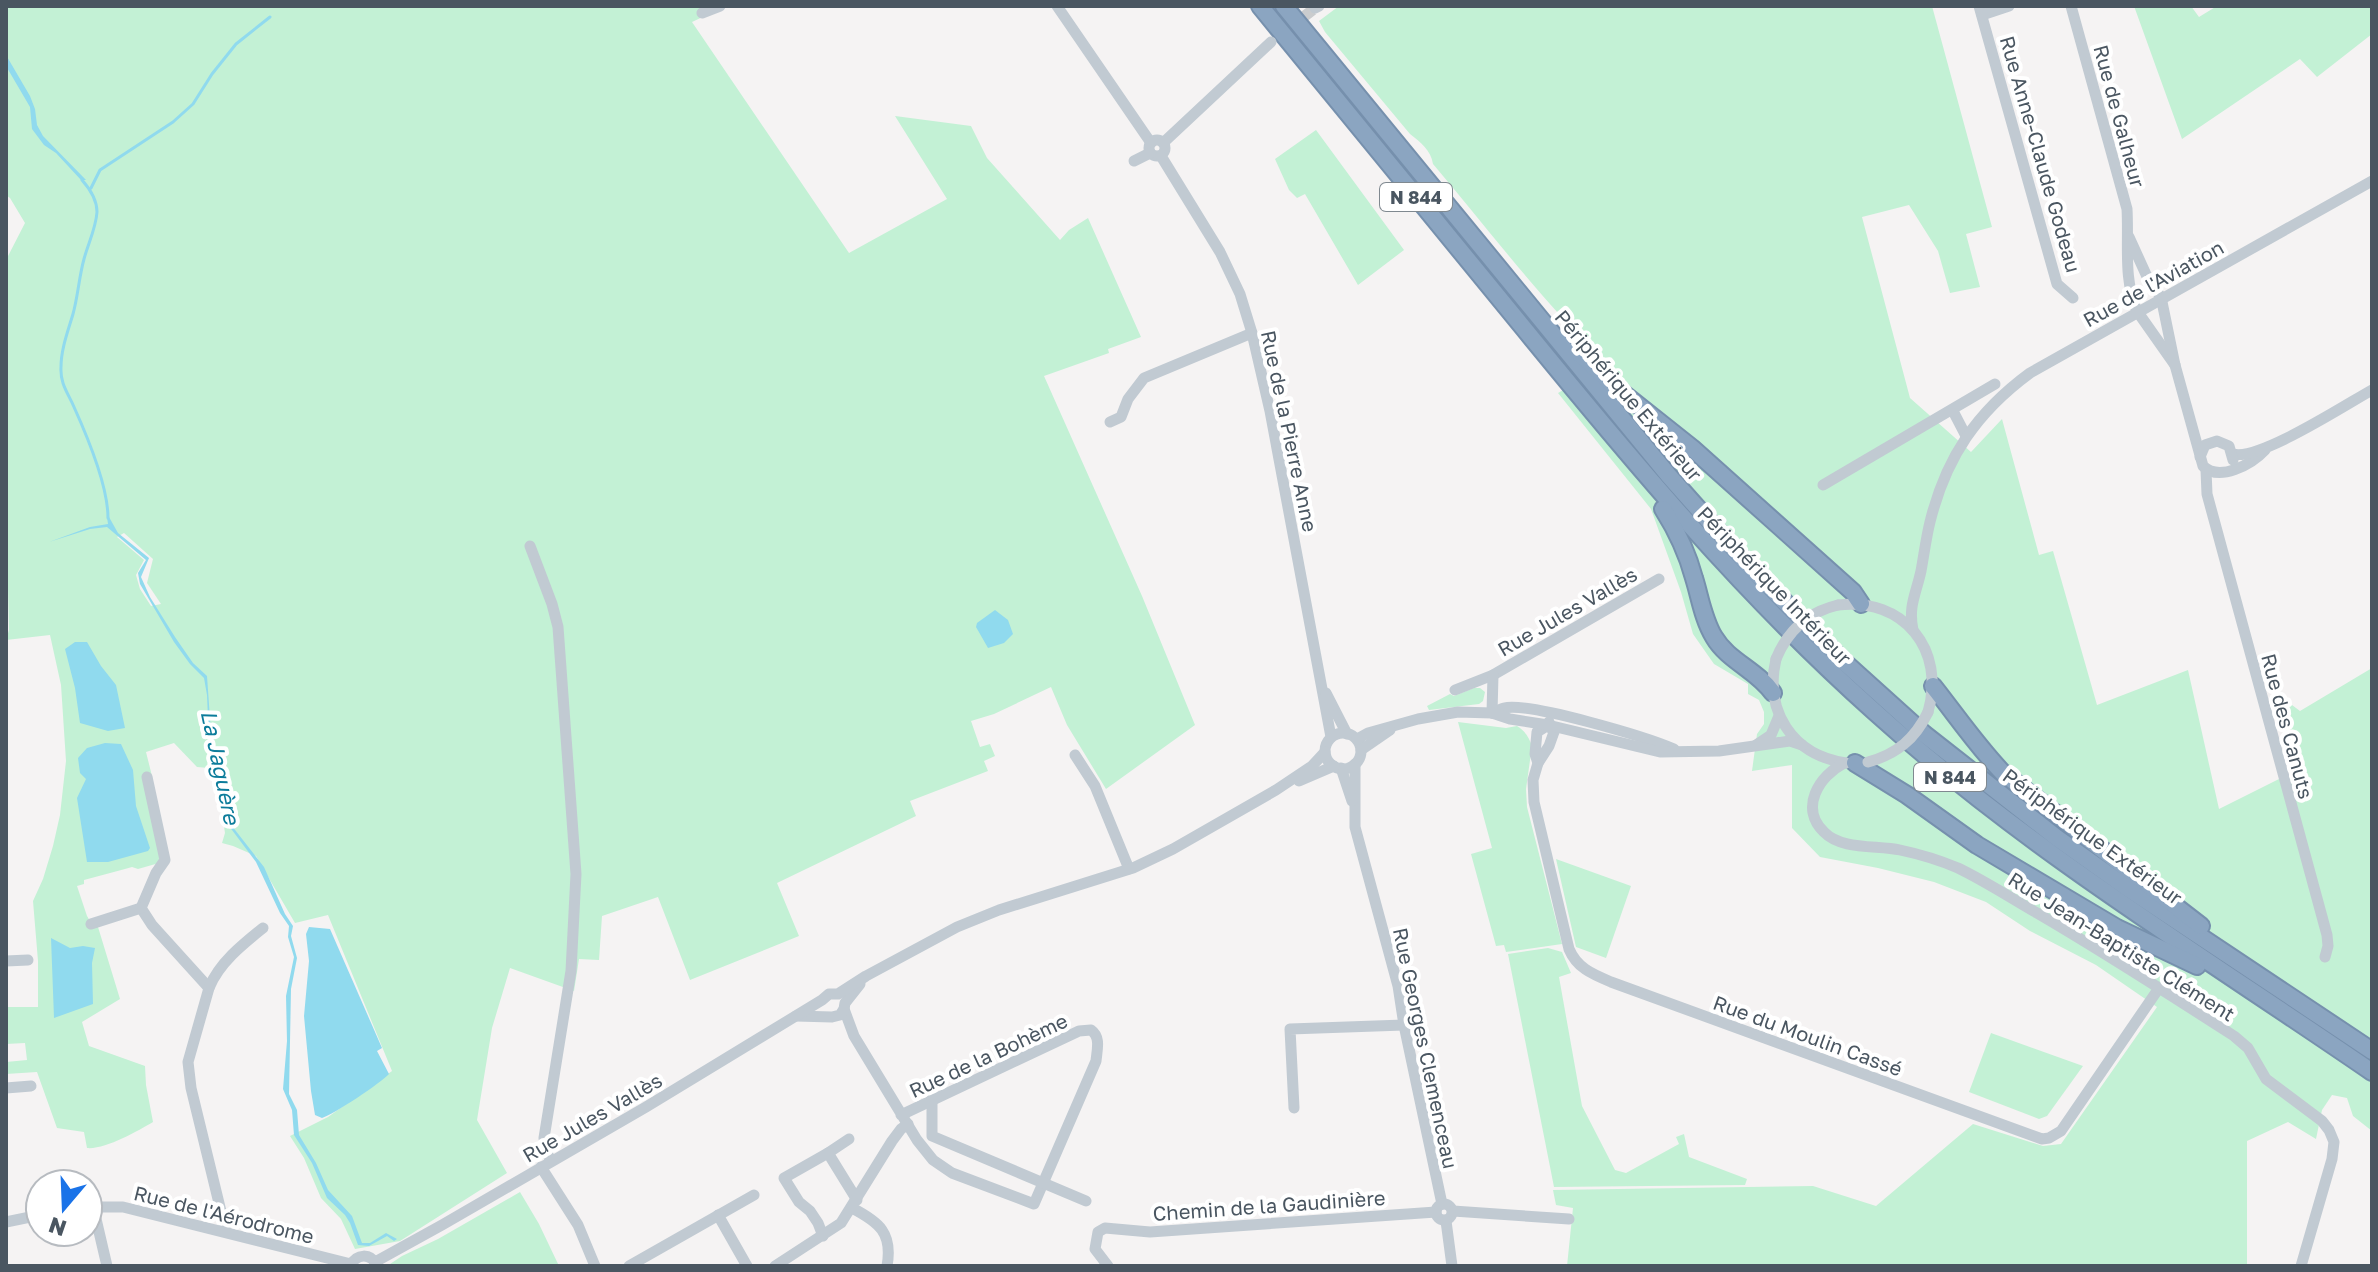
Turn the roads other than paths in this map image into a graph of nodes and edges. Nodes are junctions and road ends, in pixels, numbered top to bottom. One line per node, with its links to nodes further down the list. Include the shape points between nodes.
1 (720, 6): 8 (street)
2 (1057, 6): 10 (street, Rue de la Pierre Anne)
3 (1260, 6): 31 (highway, Périphérique Intérieur / N 844)
4 (1284, 6): 17 (highway, Périphérique Extérieur / N 844)
5 (2009, 6): 7 (street)
6 (2071, 6): 13 (street, Rue de Galheur, via 2127,209)
7 (1981, 11): 15 (street, Rue Anne-Claude Godeau, via 2057,284)
8 (702, 13)
9 (1271, 42): 10 (street)
10 (1156, 149): 11 (street); 18 (street, Rue de la Pierre Anne, via 1220,252)
11 (1134, 161)
12 (2372, 181): 14 (street, Rue de l'Aviation)
13 (2129, 236): 14 (street, Rue de Galheur); 16 (street, Rue de Galheur, via 2126,259)
14 (2161, 297): 16 (street, Rue de l'Aviation); 19 (street)
15 (2073, 298)
16 (2137, 311): 19 (street); 24 (street, Rue de l'Aviation, via 2030,373)
17 (1537, 316): 36 (highway, via 1553,323 1598,372 1692,448); 65 (highway, Périphérique Extérieur / N 844, via 1706,519 1843,661 2000,795)
18 (1252, 333): 23 (street, via 1144,378 1121,417); 40 (street, Rue de la Pierre Anne)
19 (2175, 365): 27 (street)
20 (1995, 384): 22 (street)
21 (2372, 390): 25 (street)
22 (1953, 411): 24 (street); 30 (street)
23 (1110, 422)
24 (1966, 436): 35 (street, Rue de l'Aviation, via 1935,503)
25 (2265, 450): 26 (street); 29 (street)
26 (2233, 454): 27 (street, via 2226,443 2217,441 2205,445); 29 (street, via 2233,463)
27 (2200, 458): 28 (street)
28 (2206, 470): 29 (street); 32 (street, Rue des Canuts)
29 (2223, 472): 32 (street, Rue des Canuts)
30 (1823, 485)
31 (1659, 492): 43 (highway, via 1684,547 1711,633); 73 (highway, Périphérique Intérieur / N 844, via 1807,649 1946,774 2078,875)
32 (2211, 505): 66 (street, Rue des Canuts, via 2327,935)
33 (530, 546): 87 (street, via 558,627 576,874 571,971 544,1138)
34 (1659, 579): 39 (street, Rue Jules Vallès)
35 (1914, 593): 37 (street); 38 (street, Rue de l'Aviation)
36 (1861, 604): 37 (street); 43 (street, bridge, via 1818,611 1800,623 1776,659)
37 (1889, 612): 38 (street)
38 (1913, 630): 41 (street, via 1930,660)
39 (1493, 675): 42 (street, Rue Jules Vallès); 44 (street, Rue Jules Vallès)
40 (1321, 685): 47 (street, Rue de la Pierre Anne); 48 (street, Rue de la Pierre Anne)
41 (1933, 686): 54 (street, bridge, via 1928,712 1904,745); 65 (highway, via 2003,773 2212,934)
42 (1455, 690)
43 (1773, 693): 45 (street)
44 (1492, 713): 46 (street, via 1505,708); 48 (street, via 1434,715)
45 (1779, 716): 49 (street); 50 (street, via 1771,735)
46 (1551, 724): 50 (street, via 1633,735 1679,750); 70 (street, Rue du Moulin Cassé, via 1537,732 1534,802 1569,949 1583,969 1611,982 2042,1139 2061,1131)
47 (1331, 737): 48 (street); 51 (street)
48 (1355, 741): 55 (street)
49 (1802, 745): 50 (street, via 1790,741); 52 (street)
50 (1755, 746)
51 (1325, 752): 56 (street); 59 (street)
52 (1813, 753): 54 (street); 58 (street, Rue Jean-Baptiste Clément)
53 (1075, 755): 61 (street, via 1095,786)
54 (1856, 763): 58 (street, via 1827,774); 73 (highway, via 1977,845 2105,921 2195,965 2266,1011)
55 (1355, 764): 56 (street); 60 (street, Rue Georges Clemenceau)
56 (1338, 767): 59 (street); 60 (street, Rue Georges Clemenceau)
57 (147, 777): 62 (street, via 165,860)
58 (1819, 785): 70 (street, Rue Jean-Baptiste Clément, via 1812,807 1827,835 1918,854 1960,869)
59 (1276, 790): 61 (street)
60 (1354, 806): 76 (street, Rue Georges Clemenceau)
61 (1129, 869): 72 (street, via 957,927 866,976)
62 (141, 908): 63 (street); 69 (street)
63 (91, 924)
64 (263, 928): 69 (street, via 215,974)
65 (2218, 948): 78 (highway, Périphérique Extérieur / N 844)
66 (2325, 957)
67 (28, 960): 68 (street)
68 (6, 961)
69 (209, 988): 96 (street, via 188,1062)
70 (2159, 988): 108 (street, Rue Jean-Baptiste Clément, via 2234,1036 2248,1048 2266,1079 2329,1130 2334,1149)
71 (822, 1000): 72 (street, via 829,994); 74 (street, Rue Jules Vallès); 75 (street)
72 (842, 1002): 75 (street, via 840,1015); 77 (street)
73 (2282, 1012): 79 (highway, Périphérique Intérieur / N 844)
74 (796, 1016): 75 (street, Rue Jules Vallès); 87 (street, Rue Jules Vallès)
75 (830, 1016): 77 (street)
76 (1404, 1025): 83 (street, via 1290,1029); 93 (street, Rue Georges Clemenceau)
77 (854, 1036): 84 (street)
78 (2372, 1051)
79 (2372, 1072)
80 (31, 1086): 81 (street)
81 (6, 1088)
82 (932, 1099): 84 (street, Rue de la Bohème); 88 (street, via 932,1136); 88 (street, Rue de la Bohème, via 1079,1031 1096,1033 1096,1061)
83 (1294, 1108)
84 (905, 1120): 88 (street, via 933,1160 952,1173 1034,1204); 91 (street)
85 (849, 1139): 86 (street)
86 (828, 1153): 91 (street); 97 (street, via 784,1178)
87 (546, 1164): 99 (street, Rue Jules Vallès); 101 (street)
88 (1044, 1183): 90 (street)
89 (754, 1195): 94 (street)
90 (1086, 1201)
91 (855, 1204): 97 (street); 105 (street, via 879,1224 887,1239)
92 (104, 1206): 96 (street, Rue de l'Aérodrome)
93 (1444, 1212): 95 (street); 106 (street, Chemin de la Gaudinière, via 1150,1232 1105,1228 1098,1232 1095,1249); 107 (street, Rue Georges Clemenceau)
94 (718, 1215): 98 (street); 103 (street)
95 (1569, 1219)
96 (226, 1232): 100 (street, Rue de l'Aérodrome)
97 (823, 1236): 104 (street)
98 (649, 1261): 102 (street)
99 (376, 1264): 100 (street, Rue de l'Aérodrome, via 364,1256)
100 (351, 1265)
101 (595, 1266)
102 (629, 1266)
103 (747, 1266)
104 (775, 1266)
105 (887, 1266)
106 (1108, 1266)
107 (1452, 1266)
108 (2301, 1266)

